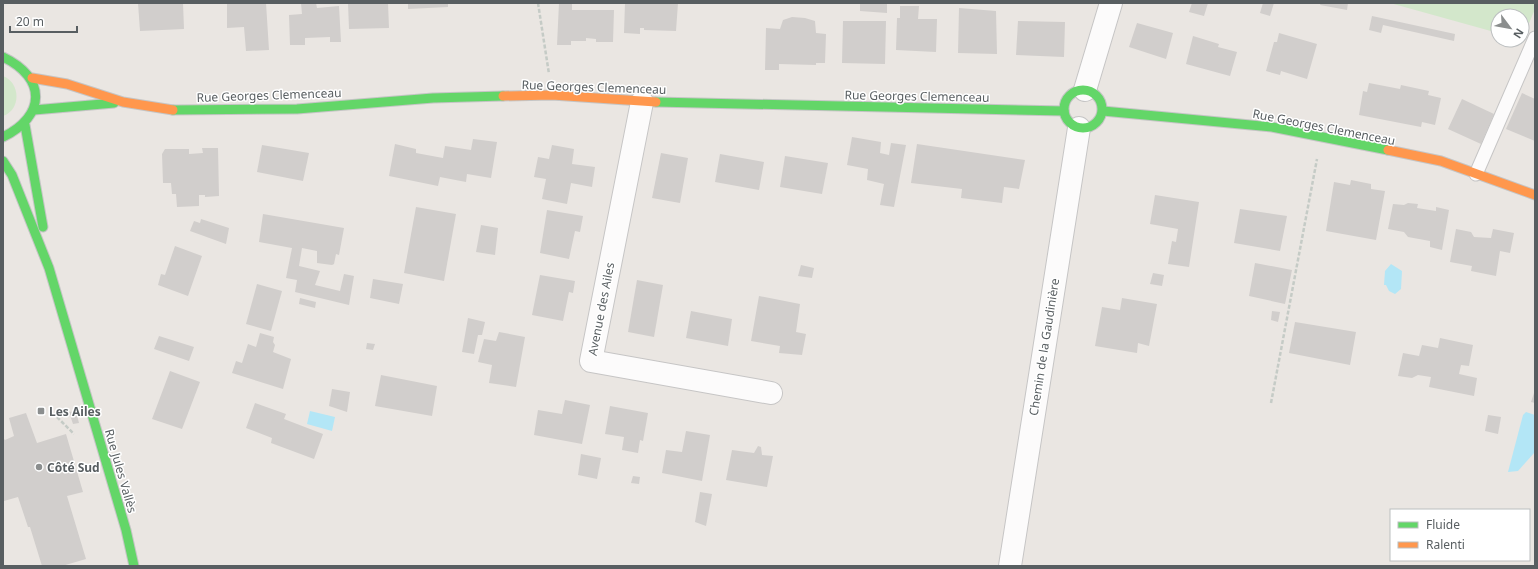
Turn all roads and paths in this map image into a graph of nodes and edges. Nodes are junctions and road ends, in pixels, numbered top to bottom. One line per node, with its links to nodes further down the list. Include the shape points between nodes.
1 (538, 3): 7 (path)
2 (1111, 3): 6 (street)
3 (1535, 38): 18 (lane)
4 (3, 57): 5 (street, via 15,61)
5 (32, 78): 8 (street, Rue Georges Clemenceau, via 67,84); 10 (street, via 36,100)
6 (1084, 90): 11 (street, via 1078,90 1068,98); 12 (street, via 1097,95)
7 (552, 95): 8 (street, Rue Georges Clemenceau, via 433,98 297,109 172,110); 9 (street, Rue Georges Clemenceau)
8 (123, 102): 10 (street, Rue Georges Clemenceau)
9 (642, 102): 11 (street, Rue Georges Clemenceau); 21 (street, Avenue des Ailes, via 591,361)
10 (34, 110): 13 (street)
11 (1064, 111): 14 (street, via 1068,121)
12 (1103, 111): 14 (street, via 1092,127); 16 (street, Rue Georges Clemenceau, via 1272,127)
13 (25, 125): 15 (street, via 14,134); 20 (street, Rue Jules Vallès)
14 (1079, 128): 26 (street, Chemin de la Gaudinière)
15 (3, 137)
16 (1321, 137): 18 (street, Rue Georges Clemenceau, via 1441,161); 22 (path)
17 (3, 162): 20 (street, Rue Jules Vallès, via 12,175)
18 (1476, 174): 19 (street, Rue Georges Clemenceau)
19 (1535, 195)
20 (49, 268): 25 (street, Rue Jules Vallès, via 126,530)
21 (770, 393)
22 (1271, 403)
23 (57, 417): 24 (path)
24 (77, 436)
25 (134, 566)
26 (1010, 566)

